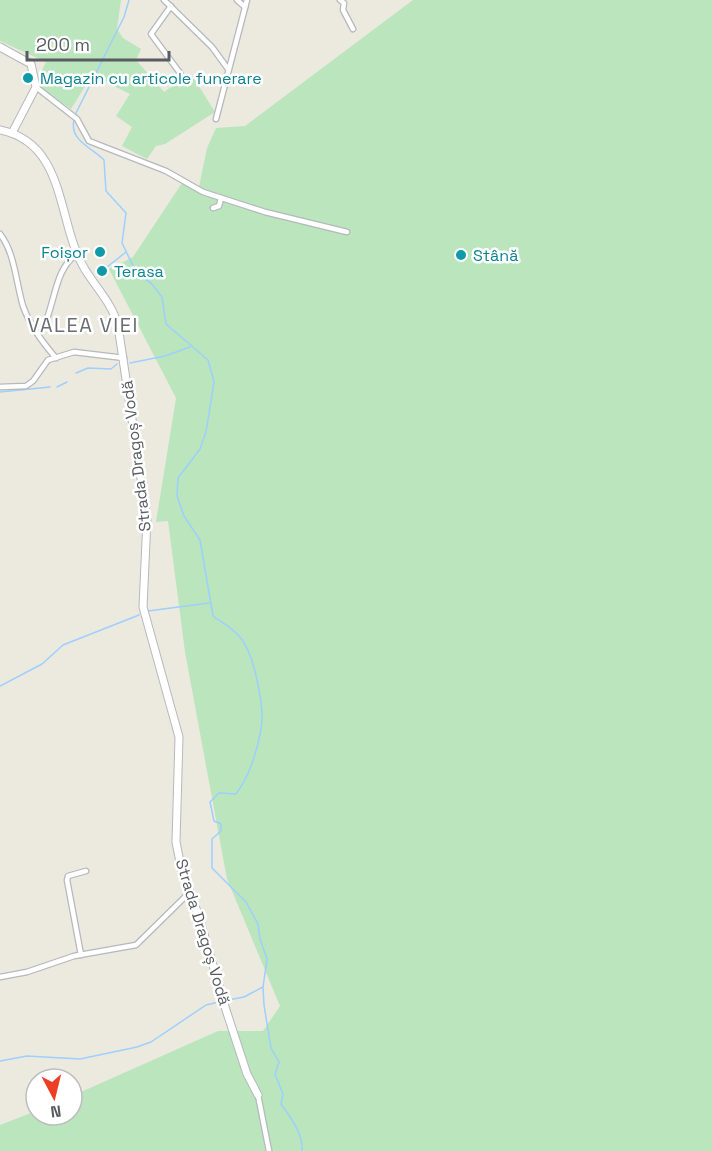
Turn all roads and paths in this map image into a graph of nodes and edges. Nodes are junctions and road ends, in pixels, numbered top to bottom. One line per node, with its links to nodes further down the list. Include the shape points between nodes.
1 (164, 0): 5 (street)
2 (237, 0): 6 (street)
3 (247, 0): 6 (street)
4 (340, 0): 7 (street)
5 (171, 6): 9 (street, via 212,46); 10 (street, via 151,34)
6 (245, 7): 9 (street)
7 (353, 28)
8 (0, 47): 11 (street, via 31,64)
9 (228, 69): 12 (street)
10 (180, 73)
11 (36, 87): 14 (street); 15 (street, via 77,119 89,141)
12 (216, 119)
13 (0, 130): 14 (street, Strada Dragoș Vodă)
14 (12, 133): 19 (street, Strada Dragoș Vodă, via 46,161)
15 (221, 198): 16 (street, via 219,206); 17 (street)
16 (213, 208)
17 (347, 232)
18 (0, 234): 21 (street, via 33,328)
19 (78, 253): 20 (street, via 61,276); 22 (street, Strada Dragoș Vodă, via 116,317)
20 (44, 326)
21 (56, 358): 22 (street, via 80,352); 23 (street, via 43,365 30,383)
22 (124, 358): 25 (street, Strada Dragoș Vodă, via 147,519 144,606 180,737 176,842)
23 (0, 387)
24 (86, 871): 26 (street, via 68,876 67,880)
25 (190, 892): 26 (street, via 136,945); 28 (street, Strada Dragoș Vodă, via 243,1063)
26 (81, 956): 27 (street)
27 (0, 977)
28 (258, 1095): 29 (street)
29 (269, 1151)

